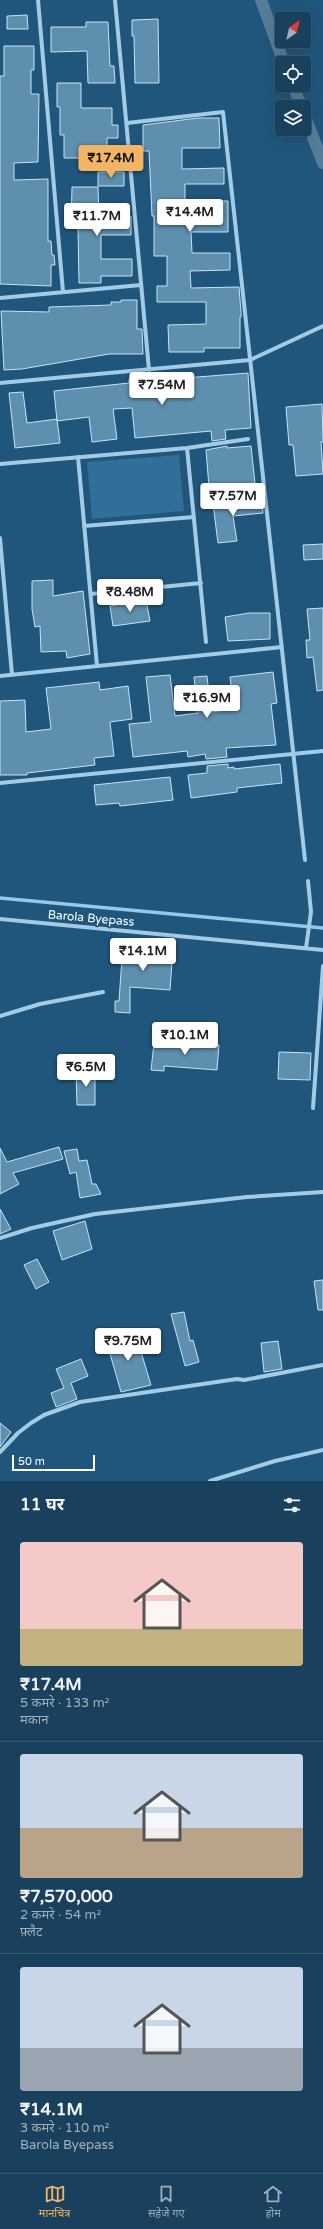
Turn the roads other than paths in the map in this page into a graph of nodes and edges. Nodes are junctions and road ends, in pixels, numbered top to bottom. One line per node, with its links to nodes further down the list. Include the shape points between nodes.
1 (38, 0): 5 (street)
2 (115, 0): 3 (street)
3 (127, 123): 4 (street); 8 (street, via 223,112)
4 (141, 284): 5 (street); 9 (street)
5 (62, 292): 6 (street)
6 (0, 298)
7 (323, 326): 8 (street)
8 (250, 360): 9 (street); 23 (street)
9 (149, 370): 10 (street)
10 (0, 383)
11 (248, 439): 12 (street)
12 (187, 448): 13 (street); 15 (street)
13 (78, 457): 14 (street); 16 (street)
14 (0, 464)
15 (194, 517): 16 (street); 18 (street)
16 (84, 526): 19 (street)
17 (0, 538): 20 (street)
18 (201, 583): 19 (street); 22 (street)
19 (91, 594): 24 (street)
20 (6, 604): 21 (street); 25 (street)
21 (0, 605)
22 (206, 642)
23 (282, 647): 24 (street); 28 (street)
24 (97, 666): 25 (street)
25 (12, 675): 26 (street)
26 (0, 676)
27 (323, 752): 28 (street)
28 (294, 754): 29 (street); 30 (street)
29 (0, 783)
30 (305, 860)
31 (308, 881): 33 (street, via 311,912)
32 (0, 919): 33 (street, Barola Byepass)
33 (306, 948): 34 (street, Barola Byepass)
34 (323, 950)
35 (323, 966): 38 (street)
36 (103, 992): 37 (street, via 40,1004)
37 (0, 1016)
38 (313, 1108)
39 (323, 1192): 40 (street, via 247,1197 95,1214)
40 (0, 1238)
41 (323, 1365): 43 (street, via 244,1380 80,1402 44,1415 31,1423)
42 (323, 1450): 44 (street, via 275,1461)
43 (0, 1452)
44 (210, 1481)

